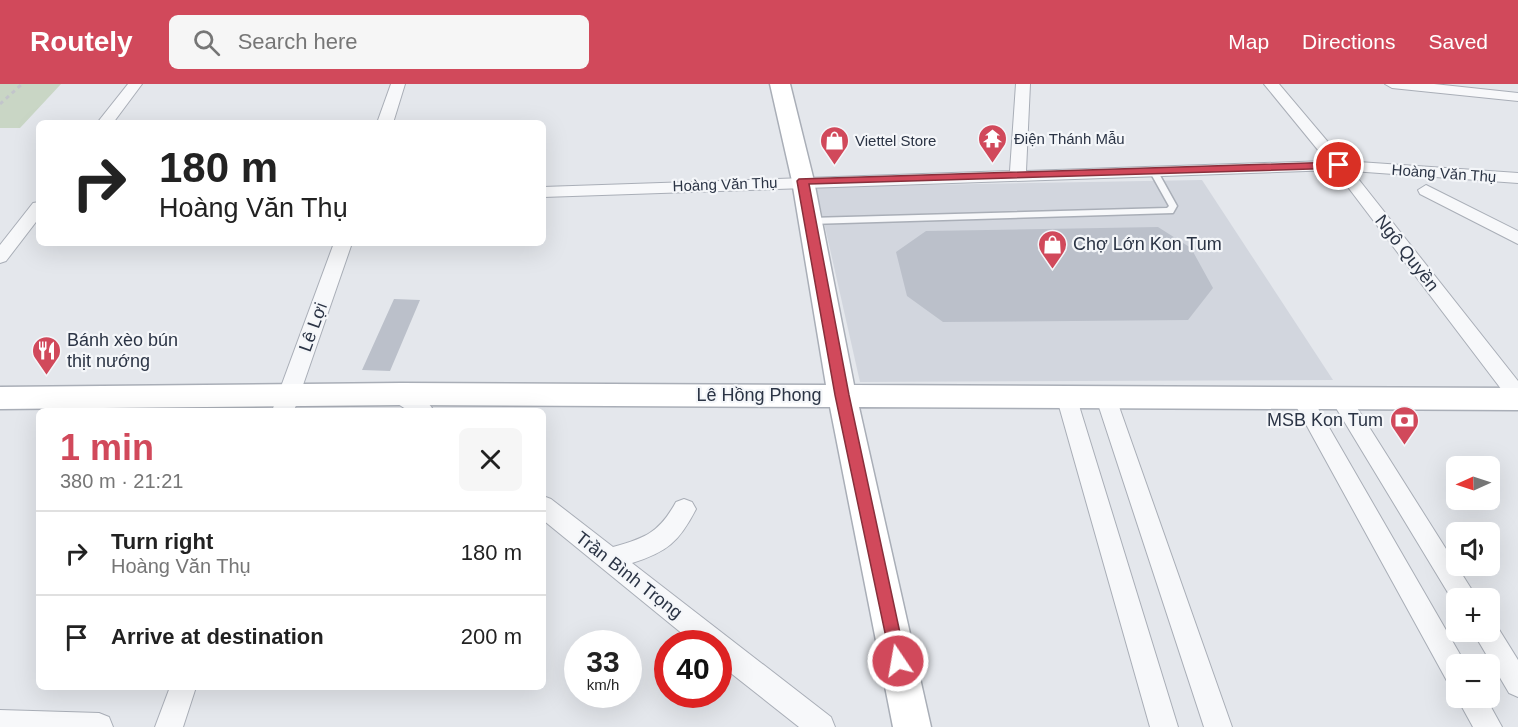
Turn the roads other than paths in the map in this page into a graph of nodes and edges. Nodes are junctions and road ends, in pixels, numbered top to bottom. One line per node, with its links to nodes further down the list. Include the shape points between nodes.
1 (135, 84): 8 (street)
2 (398, 84): 9 (street)
3 (780, 84): 14 (street)
4 (1023, 84): 12 (street)
5 (1271, 84): 10 (street, Ngô Quyền)
6 (1392, 84): 7 (street)
7 (1518, 97)
8 (107, 120)
9 (386, 120)
10 (1339, 165): 11 (street, Hoàng Văn Thụ); 13 (street, Hoàng Văn Thụ); 30 (street, Ngô Quyền)
11 (1154, 172): 12 (street, Hoàng Văn Thụ); 18 (lane, via 1173,206 1170,211)
12 (1018, 177): 14 (street, Hoàng Văn Thụ)
13 (1518, 178)
14 (803, 181): 16 (street, Hoàng Văn Thụ); 18 (street)
15 (1426, 190): 21 (street)
16 (546, 192)
17 (36, 211): 20 (street)
18 (810, 221): 25 (street)
19 (0, 232): 20 (street)
20 (19, 234): 23 (street)
21 (1518, 238)
22 (343, 246): 32 (street, Lê Lợi)
23 (0, 257)
24 (401, 394): 25 (street, Lê Hồng Phong); 32 (street, Lê Hồng Phong); 33 (street)
25 (842, 395): 31 (street, Lê Hồng Phong); 49 (street)
26 (0, 398): 32 (street, Lê Hồng Phong)
27 (1106, 398): 28 (street, Lê Hồng Phong); 31 (street, Lê Hồng Phong); 51 (street)
28 (1301, 398): 29 (street, Lê Hồng Phong); 40 (street)
29 (1340, 398): 30 (street, Lê Hồng Phong); 37 (street)
30 (1518, 398)
31 (1067, 399): 50 (street)
32 (286, 403)
33 (419, 408)
34 (546, 508): 36 (street, Trần Bình Trọng)
35 (684, 509): 36 (street, via 675,529 663,540)
36 (609, 559): 38 (street, Trần Bình Trọng)
37 (1459, 588)
38 (698, 630)
39 (1491, 642): 42 (street)
40 (1446, 654)
41 (732, 657): 48 (street, Trần Bình Trọng)
42 (1518, 684)
43 (182, 690): 47 (street)
44 (1477, 708): 52 (street)
45 (13, 725): 46 (street)
46 (99, 727)
47 (169, 727)
48 (821, 727)
49 (912, 727)
50 (1164, 727)
51 (1218, 727)
52 (1488, 727)

